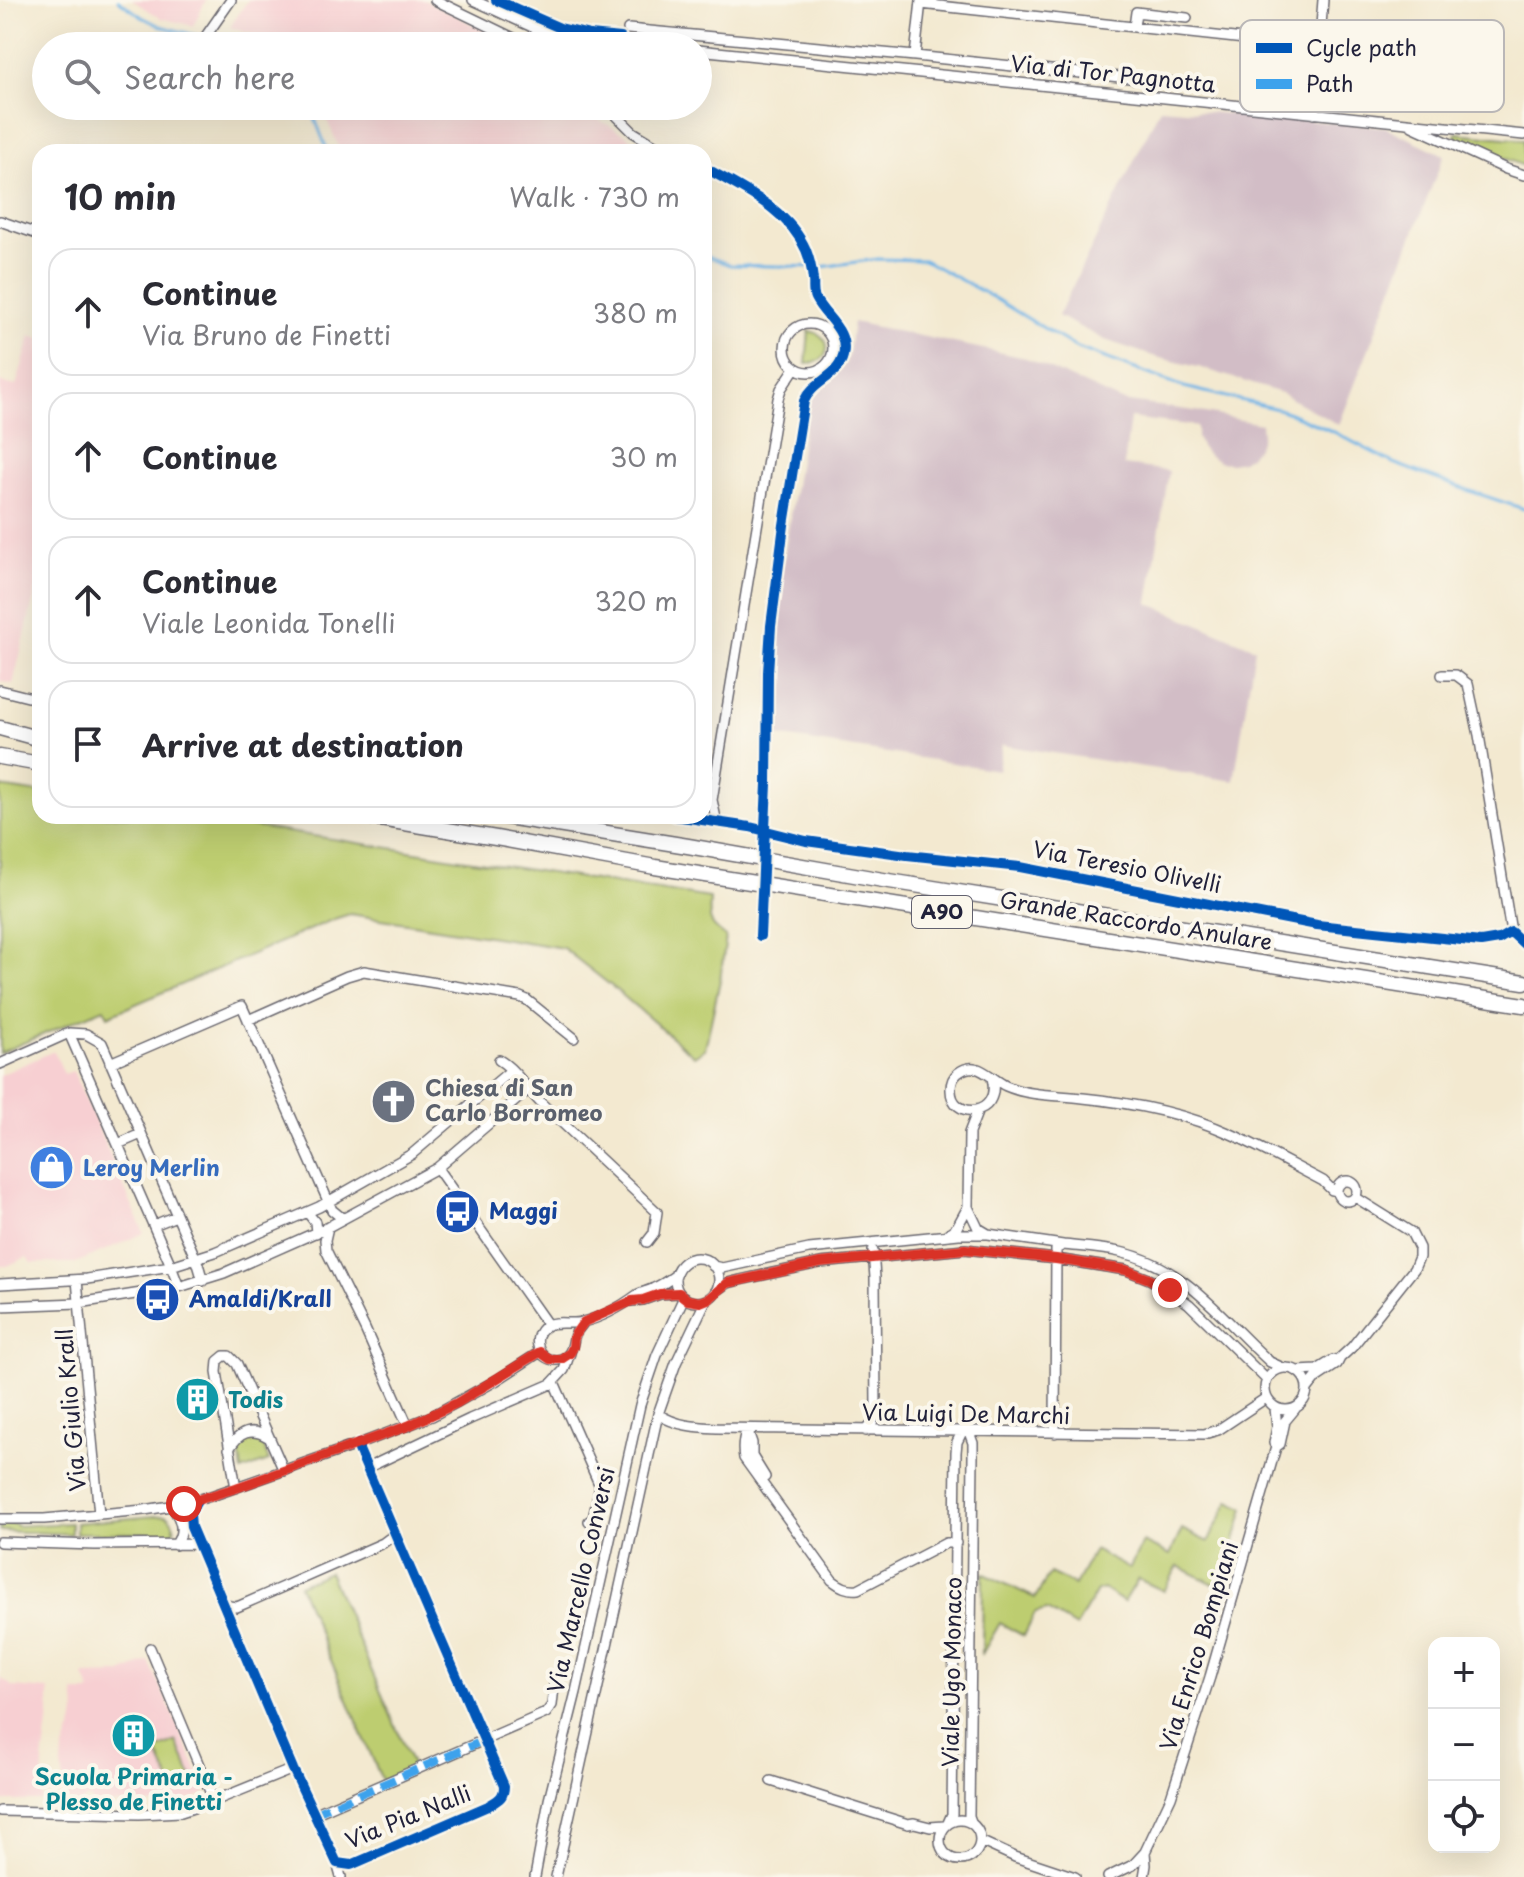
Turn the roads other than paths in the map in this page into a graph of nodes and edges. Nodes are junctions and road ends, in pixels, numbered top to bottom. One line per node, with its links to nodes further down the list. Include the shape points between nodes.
1 (231, 0): 10 (street)
2 (435, 0): 11 (street)
3 (473, 0): 12 (street)
4 (1323, 0): 7 (street)
5 (921, 2): 8 (street); 17 (street)
6 (1187, 18): 8 (street, via 1136,12)
7 (1321, 20)
8 (1134, 27): 15 (street)
9 (628, 29): 13 (street)
10 (209, 32)
11 (501, 32)
12 (541, 32)
13 (660, 32)
14 (712, 37): 17 (street)
15 (1240, 38)
16 (712, 51): 19 (street, Via di Tor Pagnotta)
17 (915, 56): 18 (street)
18 (1208, 86)
19 (1240, 106)
20 (1295, 112): 21 (street, Via di Tor Pagnotta)
21 (1314, 114): 23 (street, Via di Tor Pagnotta)
22 (621, 120): 25 (street)
23 (1402, 121): 24 (street, Via di Tor Pagnotta); 26 (street)
24 (1524, 135)
25 (653, 144)
26 (1524, 175)
27 (0, 221): 28 (street)
28 (32, 232)
29 (795, 368): 29 (street, via 811,372 827,365 834,346 824,329 803,324 788,335 785,352); 40 (street, via 778,399 712,800)
30 (1442, 675): 43 (street, via 1456,675 1468,684)
31 (0, 690): 32 (street)
32 (32, 698)
33 (0, 728): 35 (highway)
34 (0, 735): 36 (highway)
35 (32, 738)
36 (32, 739)
37 (0, 759): 38 (highway)
38 (32, 762)
39 (712, 822): 40 (street, Via Teresio Olivelli)
40 (717, 823): 43 (street, Via Teresio Olivelli, via 806,841 1020,867 1317,925 1481,942)
41 (411, 824): 46 (highway, Grande Raccordo Anulare / A90)
42 (551, 824): 45 (highway, Grande Raccordo Anulare / A90)
43 (1511, 932): 44 (street)
44 (1524, 944)
45 (1524, 982)
46 (1524, 1005)
47 (248, 1020): 49 (street, via 364,971 520,997); 51 (street, via 242,1006); 66 (street)
48 (69, 1033): 51 (street, via 102,1043); 52 (street); 62 (street)
49 (574, 1038)
50 (499, 1060): 53 (street)
51 (110, 1063): 61 (street)
52 (0, 1064)
53 (510, 1071): 55 (street); 66 (street, via 420,1149)
54 (992, 1078): 56 (street); 57 (street); 58 (street, via 976,1068 959,1072 951,1095)
55 (528, 1090): 63 (street); 76 (street, via 657,1212)
56 (1018, 1091): 57 (street); 64 (street, via 1166,1111 1229,1133)
57 (991, 1100): 59 (street)
58 (961, 1108): 59 (street); 60 (street)
59 (978, 1110): 60 (street)
60 (969, 1133): 67 (street)
61 (141, 1134): 62 (street); 69 (street)
62 (118, 1144): 71 (street)
63 (437, 1168): 70 (street); 96 (street)
64 (1337, 1188): 65 (street, via 1342,1201); 65 (street, via 1348,1181 1354,1184)
65 (1355, 1197): 101 (street, via 1411,1232 1419,1257)
66 (328, 1202): 68 (street); 70 (street)
67 (968, 1207): 74 (street, via 978,1228); 75 (street)
68 (307, 1212): 73 (street); 80 (street)
69 (176, 1216): 71 (street); 80 (street)
70 (343, 1219): 72 (street)
71 (154, 1225): 82 (street)
72 (328, 1227): 73 (street); 111 (street, via 326,1250)
73 (316, 1233): 86 (street)
74 (988, 1234): 75 (street); 78 (street)
75 (946, 1235): 77 (street)
76 (647, 1242)
77 (878, 1242): 79 (street); 83 (street)
78 (1063, 1245): 81 (street, via 1056,1249); 102 (street, via 1121,1252 1156,1264 1200,1293)
79 (872, 1257): 81 (street, via 965,1249); 89 (street, via 740,1280); 113 (street, via 876,1412)
80 (196, 1259): 82 (street); 86 (street)
81 (1056, 1259): 104 (street, via 1126,1270 1170,1290); 115 (street)
82 (171, 1266): 85 (street); 88 (street)
83 (713, 1266): 84 (street, via 694,1259 682,1264); 89 (street, via 719,1278)
84 (676, 1275): 90 (street); 92 (street)
85 (77, 1280): 87 (street); 93 (street, Via Giulio Krall)
86 (203, 1281): 88 (street)
87 (0, 1284)
88 (179, 1287): 93 (street)
89 (715, 1292): 91 (street)
90 (682, 1295): 91 (street, via 694,1302); 92 (street); 157 (street, Via Marcello Conversi, via 640,1405)
91 (706, 1300): 110 (street, Via Marcello Conversi)
92 (632, 1301): 95 (street)
93 (79, 1303): 94 (street); 125 (street, Via Giulio Krall)
94 (0, 1306)
95 (584, 1322): 97 (street); 98 (street)
96 (547, 1324): 97 (street); 99 (street, via 537,1337)
97 (564, 1324): 98 (street)
98 (574, 1336): 100 (street)
99 (540, 1352): 100 (street, via 555,1360); 111 (street)
100 (570, 1353): 105 (street)
101 (1340, 1358): 103 (street, via 1317,1370); 106 (street)
102 (1283, 1368): 103 (street); 104 (street)
103 (1297, 1371): 106 (street)
104 (1267, 1380): 107 (street)
105 (554, 1382): 120 (street); 129 (street, via 600,1486)
106 (1308, 1388): 109 (street, via 1305,1401)
107 (1266, 1398): 108 (street); 115 (street, Via Luigi De Marchi, via 1204,1434)
108 (1275, 1408): 109 (street); 118 (street, Via Enrico Bompiani)
109 (1295, 1409): 118 (street, Via Enrico Bompiani)
110 (658, 1414): 112 (street, Via Luigi De Marchi, via 672,1423); 158 (street, Via Marcello Conversi)
111 (408, 1426): 117 (street)
112 (747, 1429): 113 (street, Via Luigi De Marchi); 132 (street, via 744,1458 837,1584 858,1589 946,1543)
113 (866, 1431): 114 (street, Via Luigi De Marchi)
114 (966, 1432): 115 (street, Via Luigi De Marchi); 127 (street, Viale Ugo Monaco, via 957,1442); 128 (street, Viale Ugo Monaco, via 973,1443)
115 (1055, 1433)
116 (268, 1437): 119 (street, via 246,1432); 119 (street, via 237,1364 224,1356 217,1372); 121 (street)
117 (359, 1444): 120 (street, Via Pia Nalli); 121 (street)
118 (1276, 1447): 153 (street, Via Enrico Bompiani, via 1181,1769)
119 (229, 1449): 122 (street)
120 (367, 1468): 130 (street, Via Pia Nalli)
121 (284, 1471): 122 (street)
122 (236, 1488): 123 (street)
123 (197, 1501): 124 (street); 133 (street, Via Pia Nalli, via 190,1518)
124 (171, 1506): 125 (street); 134 (street, via 181,1527)
125 (99, 1514): 126 (street)
126 (0, 1519)
127 (956, 1520): 128 (street); 132 (street, Viale Ugo Monaco)
128 (972, 1520): 137 (street, Viale Ugo Monaco)
129 (589, 1521)
130 (393, 1531): 135 (street, via 383,1543 237,1607); 142 (street, Via Pia Nalli)
131 (0, 1542): 134 (street)
132 (956, 1543): 136 (street, Viale Ugo Monaco)
133 (198, 1544): 134 (street); 135 (street, Via Pia Nalli)
134 (175, 1545)
135 (223, 1602): 143 (street, Via Pia Nalli)
136 (955, 1608): 137 (street); 140 (street, Viale Ugo Monaco)
137 (971, 1608): 141 (street, Viale Ugo Monaco)
138 (150, 1648): 145 (street)
139 (555, 1678): 142 (street, via 549,1711)
140 (954, 1698): 141 (street); 150 (street, Viale Ugo Monaco, via 952,1814)
141 (970, 1698): 149 (street, Viale Ugo Monaco)
142 (485, 1740): 147 (street); 154 (street, Via Pia Nalli, via 504,1786 501,1799 351,1865)
143 (293, 1769): 145 (street); 147 (street, Via Pia Nalli)
144 (771, 1781): 148 (street)
145 (214, 1801): 146 (street, via 181,1812 139,1814)
146 (0, 1811)
147 (314, 1814): 154 (street, Via Pia Nalli)
148 (908, 1824): 150 (street); 152 (street)
149 (972, 1824): 150 (street, via 960,1820); 151 (street)
150 (946, 1825): 152 (street)
151 (980, 1841): 152 (street, via 976,1852 960,1860 944,1853); 159 (street)
152 (940, 1843)
153 (1145, 1852): 155 (street, Via Enrico Bompiani); 161 (street, Via Enrico Bompiani)
154 (337, 1863): 156 (street)
155 (1127, 1870): 160 (street, Via Enrico Bompiani); 161 (street)
156 (341, 1877)
157 (535, 1877)
158 (556, 1877)
159 (1075, 1877)
160 (1108, 1877)
161 (1142, 1877)

